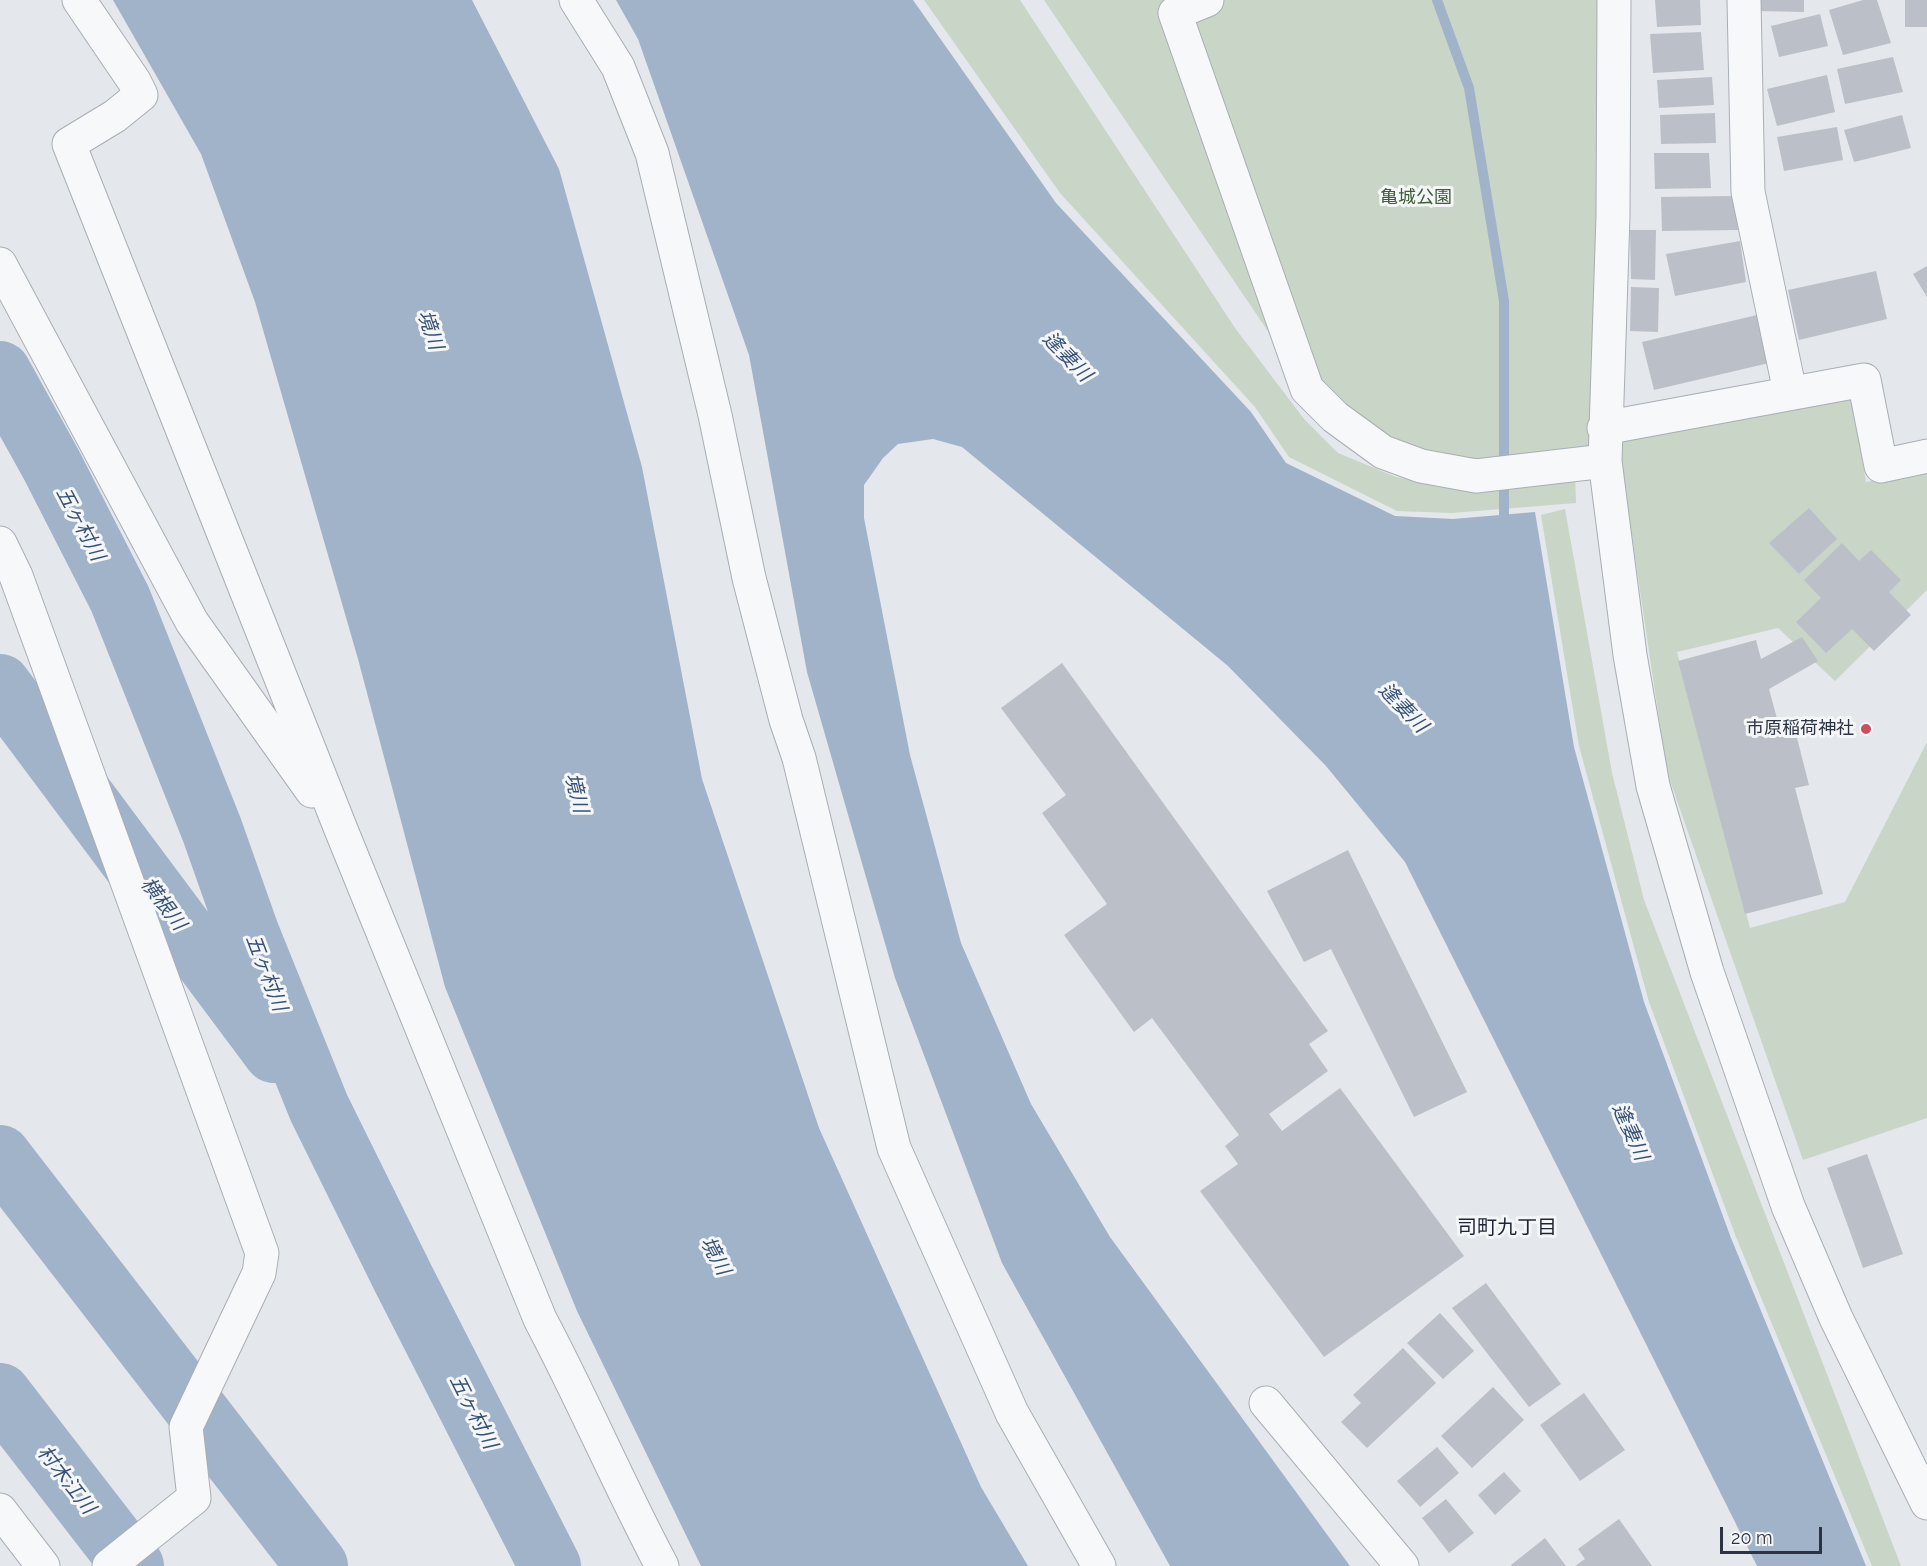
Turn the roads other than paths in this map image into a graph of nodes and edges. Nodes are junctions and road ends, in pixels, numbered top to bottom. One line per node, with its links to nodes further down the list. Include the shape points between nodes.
1 (79, 0): 12 (street, via 141,95 69,144)
2 (576, 0): 20 (street, via 618,67 652,153 715,415 749,578 799,758 894,1148 1012,1413)
3 (1207, 0): 10 (street, via 1175,13 1307,389 1335,417 1383,452 1421,466 1476,476)
4 (1614, 0): 8 (street, via 1614,216)
5 (1744, 0): 7 (street, via 1748,192)
6 (0, 264): 12 (street, via 192,622)
7 (1790, 392): 8 (street); 9 (street, via 1864,380 1881,466)
8 (1604, 428): 10 (street)
9 (1927, 456)
10 (1605, 461): 14 (street, via 1630,655 1653,786 1707,972 1788,1206 1836,1318)
11 (0, 543): 18 (street, via 16,576 262,1253 259,1273 186,1427 194,1498)
12 (342, 832): 19 (street, via 540,1318)
13 (1266, 1402): 21 (street)
14 (1919, 1466): 15 (street)
15 (1927, 1503)
16 (0, 1509): 17 (street)
17 (43, 1566)
18 (109, 1566)
19 (662, 1566)
20 (1099, 1566)
21 (1402, 1566)

